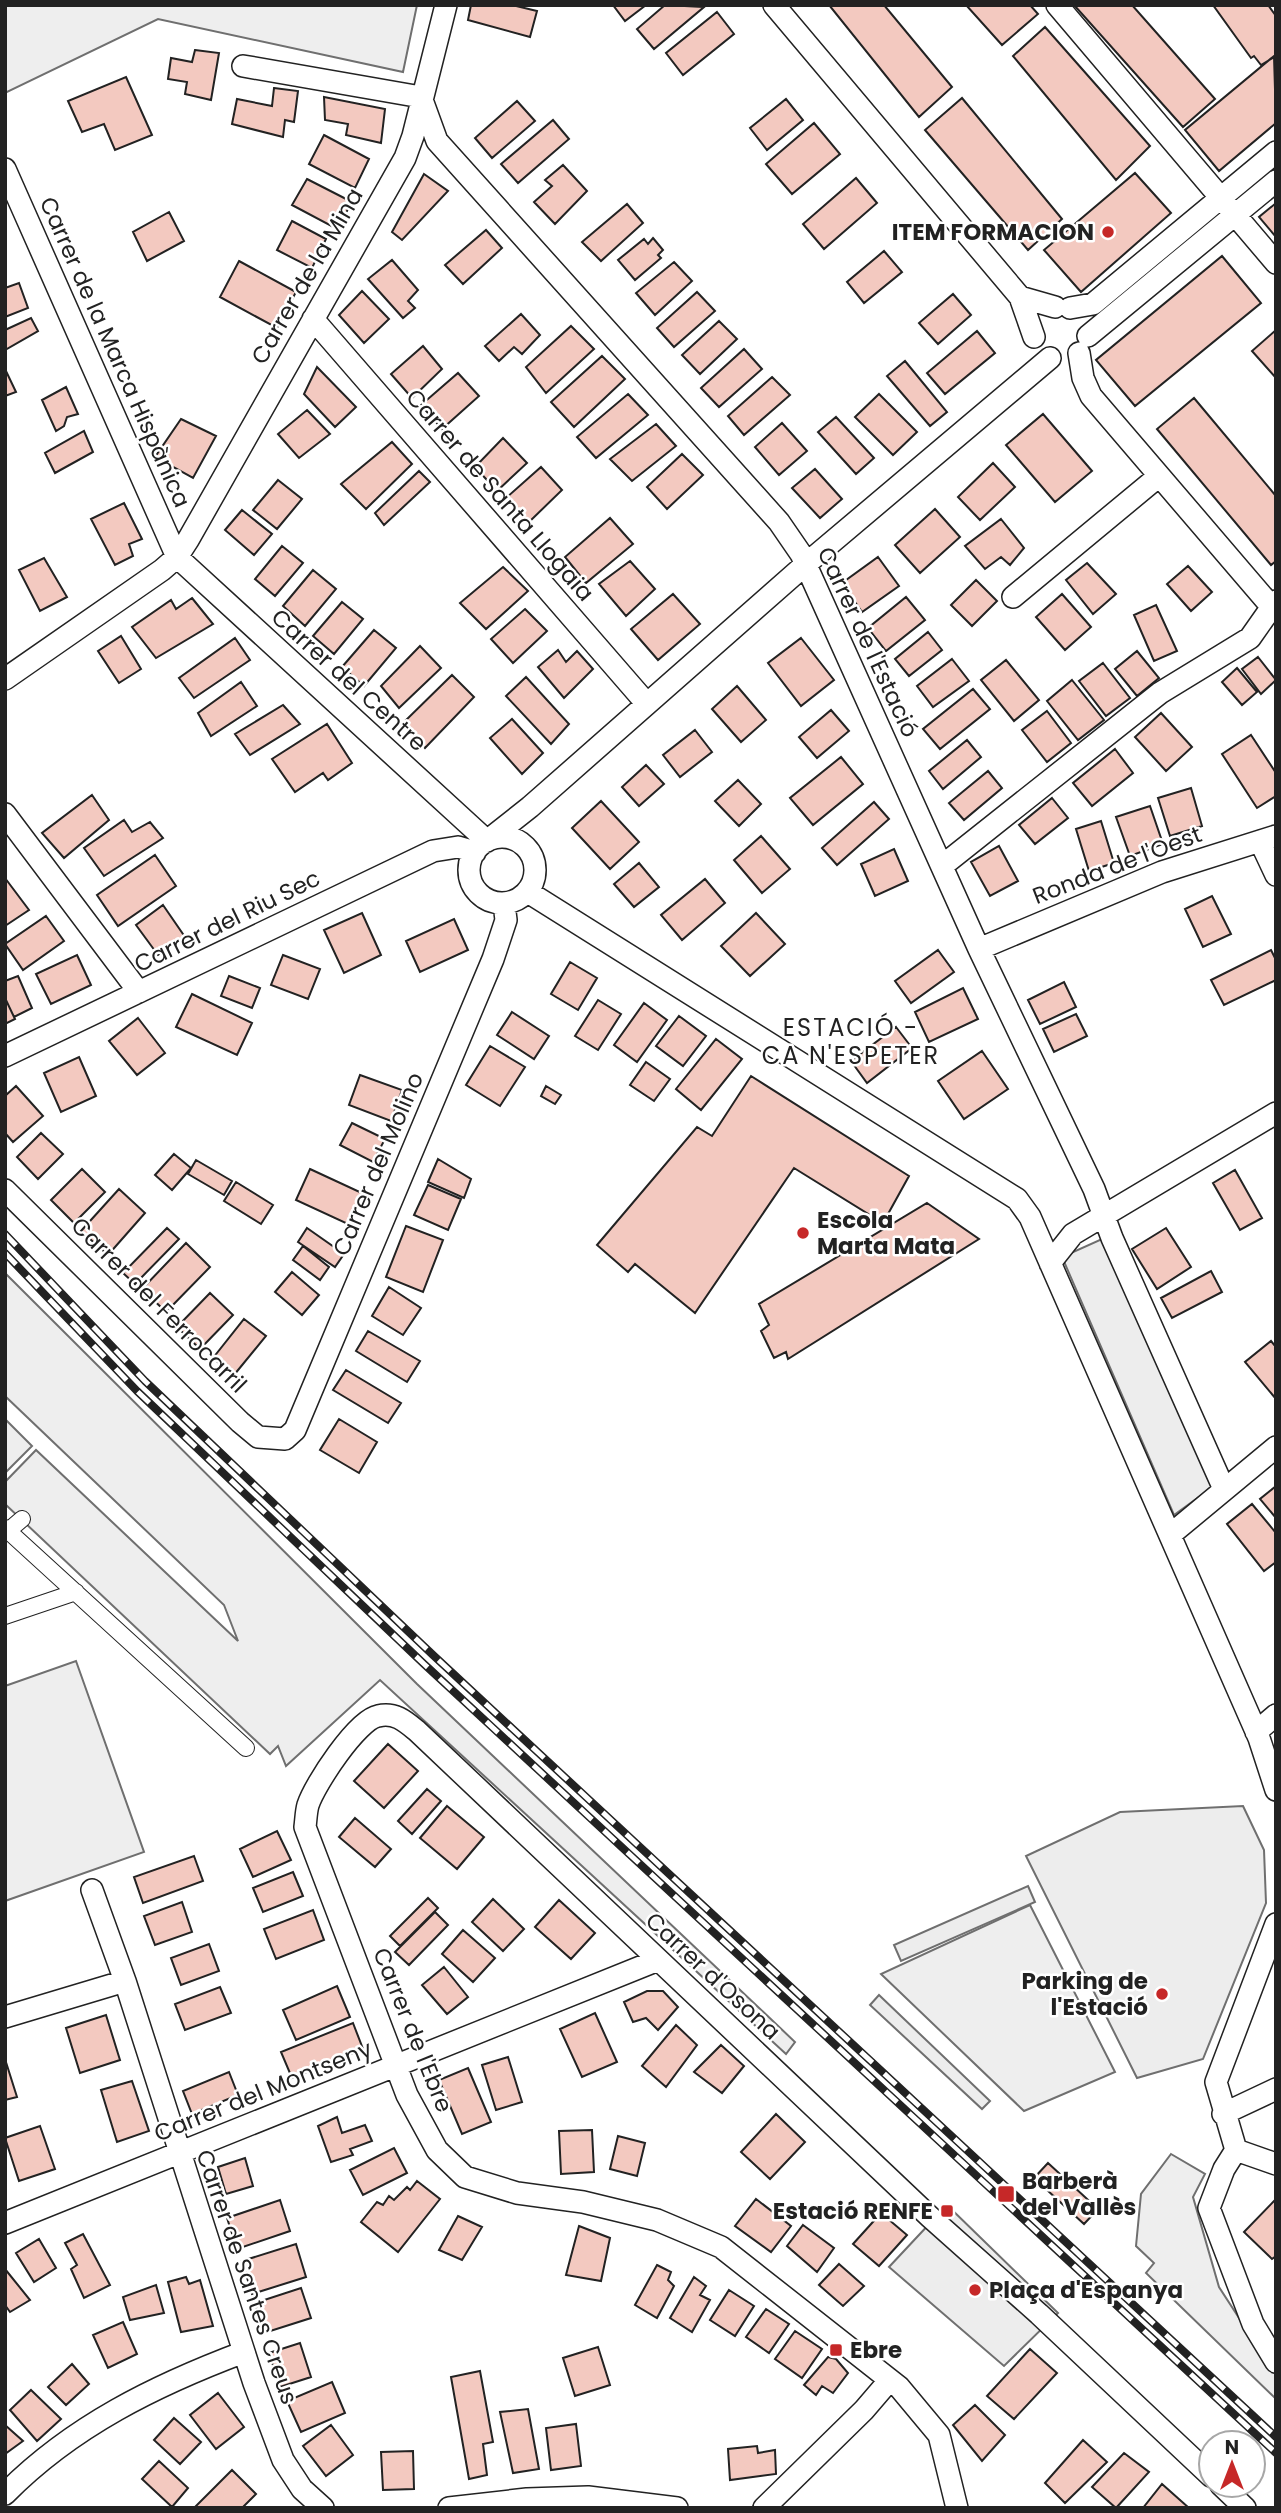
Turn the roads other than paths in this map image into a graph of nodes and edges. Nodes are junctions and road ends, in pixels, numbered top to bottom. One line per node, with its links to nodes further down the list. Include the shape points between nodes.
1 (446, 5): 5 (street, Carrer de la Mina)
2 (774, 5): 12 (street)
3 (1057, 5): 9 (street)
4 (243, 66): 5 (street)
5 (421, 97): 14 (street, Carrer de la Mina, via 405,158); 20 (street, Carrer de l'Estació, via 437,141 779,522)
6 (1276, 152): 9 (street)
7 (5, 169): 19 (street, Carrer de la Marca Hispànica)
8 (1276, 181): 10 (street)
9 (1220, 198): 10 (street); 13 (street, via 1093,304)
10 (1235, 215): 11 (street); 16 (street)
11 (1276, 262)
12 (1020, 296): 13 (street); 15 (street)
13 (1063, 308): 15 (street, via 1044,312); 16 (street, via 1083,318)
14 (313, 319): 19 (street, Carrer de la Mina); 24 (street, Carrer de Santa Llogaia)
15 (1034, 337): 17 (street, via 1042,354)
16 (1084, 344): 17 (street, via 1059,361); 18 (street, via 1083,378 1091,396)
17 (1050, 358): 20 (street)
18 (1159, 476): 21 (street); 22 (street)
19 (177, 557): 23 (street); 29 (street, Carrer del Centre)
20 (806, 564): 24 (street); 30 (street, Carrer de l'Estació)
21 (1013, 597)
22 (1274, 606): 30 (street, via 1250,638 1160,693)
23 (5, 679)
24 (647, 704): 25 (street)
25 (530, 807): 28 (street, via 524,817); 29 (street)
26 (5, 814): 35 (street)
27 (1268, 838): 31 (street); 34 (street, Ronda de l'Oest, via 1150,877)
28 (525, 846): 29 (street, via 504,837); 32 (street, via 536,867)
29 (481, 847): 33 (street, via 469,874 472,885 486,898); 35 (street, Carrer del Riu Sec, via 432,851)
30 (942, 866): 34 (street, Carrer de l'Estació)
31 (1276, 875)
32 (528, 892): 33 (street); 40 (street, via 1002,1187 1030,1217)
33 (504, 904): 41 (street, Carrer del Molino, via 506,920 493,959 295,1430)
34 (979, 949): 39 (street, Carrer de l'Estació)
35 (139, 992): 36 (street, Carrer del Riu Sec)
36 (5, 1056)
37 (1276, 1113): 39 (street)
38 (5, 1190): 41 (street, Carrer del Ferrocarril, via 240,1422 258,1437)
39 (1104, 1217): 40 (street, via 1073,1234); 43 (street, Carrer de l'Estació)
40 (1051, 1263): 46 (street)
41 (285, 1439)
42 (1276, 1447): 43 (street)
43 (1224, 1489): 46 (street)
44 (22, 1519): 45 (street)
45 (7, 1529): 47 (street)
46 (1170, 1535): 51 (street)
47 (76, 1592): 48 (street); 52 (street, via 157,1657)
48 (5, 1616)
49 (1276, 1715): 51 (street)
50 (399, 1716): 56 (street, Carrer d'Osona); 59 (street, Carrer de l'Ebre, via 381,1715 365,1723 321,1777 305,1827)
51 (1256, 1732): 53 (street)
52 (246, 1748)
53 (1276, 1790)
54 (92, 1890): 57 (street, Carrer de Santes Creus)
55 (1276, 1924): 61 (street, via 1216,2082)
56 (657, 1960): 59 (street, Carrer del Montseny); 69 (street, Carrer d'Osona)
57 (125, 1981): 58 (street); 63 (street, Carrer de Santes Creus)
58 (5, 2017)
59 (397, 2065): 63 (street, Carrer del Montseny); 68 (street, Carrer de l'Ebre, via 407,2095 437,2150 465,2177 517,2193 583,2202 657,2220 721,2247)
60 (1276, 2089): 61 (street)
61 (1223, 2115): 62 (street)
62 (1236, 2150): 64 (street); 67 (street, via 1209,2208 1253,2324)
63 (178, 2154): 65 (street, Carrer del Montseny); 66 (street, Carrer de Santes Creus)
64 (1276, 2164)
65 (5, 2223)
66 (244, 2352): 70 (street, via 119,2407 65,2441); 71 (street, Carrer de Santes Creus, via 284,2460 302,2489)
67 (1276, 2362)
68 (888, 2382): 74 (street); 75 (street, Carrer de l'Ebre, via 900,2387 939,2434)
69 (1197, 2463)
70 (5, 2494)
71 (323, 2508)
72 (449, 2508): 73 (street, via 588,2497)
73 (677, 2508)
74 (764, 2508)
75 (957, 2508)

